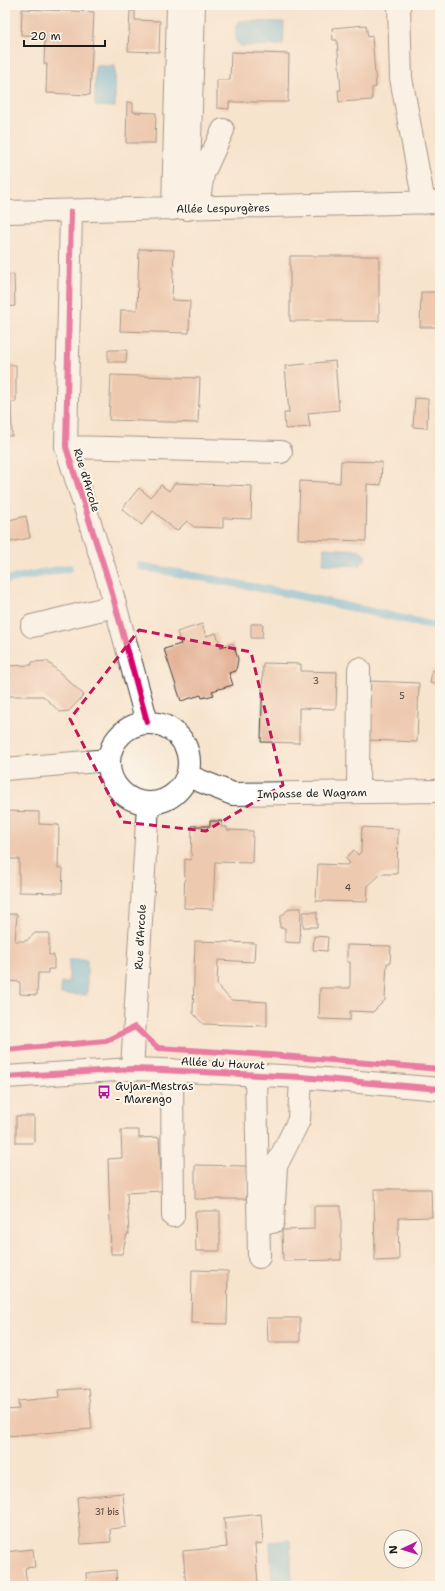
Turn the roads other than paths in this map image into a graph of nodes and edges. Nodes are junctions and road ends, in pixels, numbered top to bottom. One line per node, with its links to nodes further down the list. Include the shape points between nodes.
1 (178, 5): 6 (street)
2 (194, 5): 6 (street)
3 (398, 5): 5 (street, via 401,78)
4 (223, 130): 6 (street)
5 (432, 202): 6 (street, Allée Lespurgères)
6 (186, 209): 8 (street, Allée Lespurgères)
7 (5, 212): 8 (street, Allée Lespurgères)
8 (71, 212): 9 (street, Rue d'Arcole)
9 (66, 447): 10 (street, Rue d'Arcole); 11 (street, Rue d'Arcole)
10 (281, 452)
11 (112, 596): 12 (street); 14 (street, Rue d'Arcole)
12 (32, 626)
13 (359, 669): 19 (street)
14 (147, 722): 15 (street, via 130,728 116,739); 17 (street, via 163,724 178,734 188,749 191,767)
15 (109, 760): 16 (street); 20 (street, via 112,781 124,795)
16 (5, 769)
17 (188, 776): 19 (street, Impasse de Wagram, via 233,794); 20 (street, via 172,798)
18 (440, 791): 19 (street, Impasse de Wagram)
19 (358, 792)
20 (148, 804): 21 (street, Rue d'Arcole)
21 (132, 1069): 22 (street, Allée du Haurat); 24 (street, Allée du Haurat)
22 (172, 1070): 23 (street, Allée du Haurat); 27 (street)
23 (256, 1075): 25 (street, Allée du Haurat); 29 (street, Allée du Haurat)
24 (5, 1077)
25 (301, 1077): 26 (street, Allée du Haurat); 28 (street, via 299,1120 276,1166)
26 (440, 1089)
27 (173, 1216)
28 (273, 1222)
29 (259, 1257)

